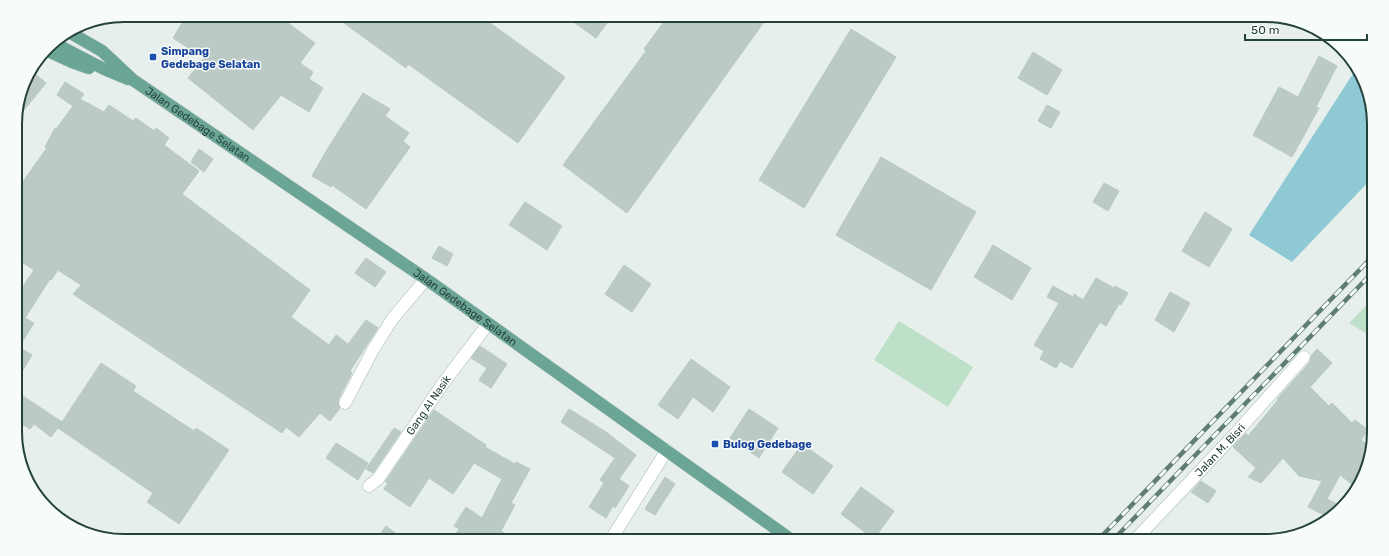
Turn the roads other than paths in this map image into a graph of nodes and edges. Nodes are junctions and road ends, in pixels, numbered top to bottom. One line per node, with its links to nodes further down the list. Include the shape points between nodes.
1 (80, 32): 4 (main road)
2 (75, 35): 4 (main road, Jalan Gedebage Selatan)
3 (59, 46): 6 (main road, Jalan Gedebage Selatan)
4 (102, 51): 7 (main road, Jalan Gedebage Selatan)
5 (52, 52): 6 (main road, via 87,68)
6 (104, 69): 7 (main road, Jalan Gedebage Selatan)
7 (133, 80): 8 (main road, Jalan Gedebage Selatan)
8 (426, 279): 9 (main road, Jalan Gedebage Selatan); 11 (street, via 393,318)
9 (488, 324): 12 (main road, Jalan Gedebage Selatan); 13 (street, Gang Al Nasik, via 444,382 378,479)
10 (1304, 357): 16 (street, Jalan M. Bisri)
11 (345, 403)
12 (667, 450): 14 (street); 15 (main road, Jalan Gedebage Selatan)
13 (369, 486)
14 (614, 534)
15 (783, 534)
16 (1141, 534)

